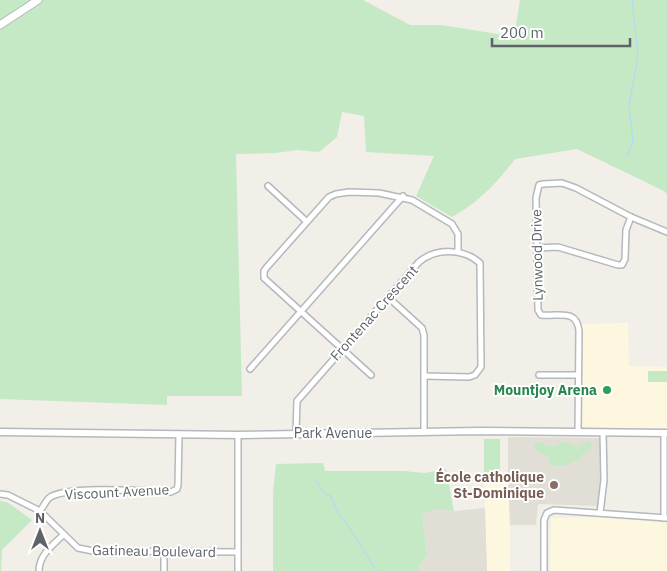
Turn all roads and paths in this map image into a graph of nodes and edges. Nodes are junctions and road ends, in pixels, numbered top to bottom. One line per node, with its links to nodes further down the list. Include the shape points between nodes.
1 (38, 0): 2 (main road)
2 (0, 25)
3 (268, 186): 6 (street)
4 (402, 196): 6 (street, via 379,192 336,194); 9 (street, via 452,224 458,234); 11 (street)
5 (630, 217): 7 (street, Lynwood Drive); 8 (street, via 622,265 558,247); 8 (street, Lynwood Drive, via 562,183 539,185 536,198)
6 (306, 221): 11 (street, via 264,272 264,278)
7 (667, 232)
8 (537, 248): 16 (street, Lynwood Drive, via 538,310 541,315 572,316 577,320)
9 (458, 252): 10 (street, Frontenac Crescent, via 426,256); 17 (street, via 480,263 480,367 469,377)
10 (388, 298): 12 (street, Frontenac Crescent); 17 (street, via 422,328)
11 (301, 311): 12 (street); 13 (street)
12 (342, 348): 14 (street); 22 (street, Frontenac Crescent, via 298,401)
13 (250, 369)
14 (371, 374)
15 (539, 375): 16 (street)
16 (578, 375): 20 (street, Lynwood Drive)
17 (424, 376): 19 (street)
18 (0, 432): 24 (street, Park Avenue)
19 (424, 432): 20 (street, Park Avenue); 22 (street, Park Avenue)
20 (578, 432): 21 (street, Park Avenue)
21 (603, 432): 23 (street, Park Avenue); 28 (street, via 604,480)
22 (296, 433): 25 (street, Park Avenue)
23 (666, 433): 29 (street)
24 (179, 434): 25 (street, Park Avenue); 27 (street, Viscount Avenue, via 177,489 171,492 62,493 50,498)
25 (238, 435): 32 (street)
26 (0, 494): 27 (street, Gatineau Boulevard)
27 (40, 511): 30 (street, Gatineau Boulevard)
28 (600, 513): 29 (street); 36 (street, via 554,510 547,513 544,520)
29 (665, 518)
30 (63, 535): 31 (street, Gatineau Boulevard, via 78,548 93,552); 33 (street, via 44,554)
31 (164, 552): 32 (street, Gatineau Boulevard); 34 (street)
32 (238, 552): 35 (street)
33 (38, 571)
34 (164, 571)
35 (238, 571)
36 (544, 571)

